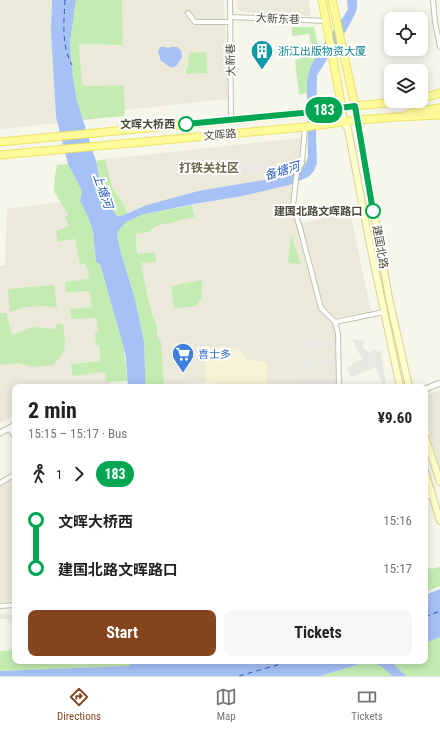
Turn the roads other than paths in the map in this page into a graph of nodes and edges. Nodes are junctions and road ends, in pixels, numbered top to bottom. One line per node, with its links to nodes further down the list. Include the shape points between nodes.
1 (230, 0): 6 (street, 大新巷)
2 (322, 0): 7 (main road)
3 (332, 0): 16 (main road)
4 (433, 0): 9 (street)
5 (188, 13): 6 (street, 大新东巷, via 195,22)
6 (230, 19): 7 (street, 大新东巷); 21 (street, 大新巷)
7 (326, 21): 17 (main road)
8 (440, 21): 9 (street)
9 (435, 22): 10 (street)
10 (440, 47)
11 (440, 93): 12 (main road)
12 (428, 97)
13 (440, 98): 14 (main road)
14 (428, 99)
15 (384, 103): 16 (main road, 文晖路)
16 (355, 106): 17 (main road, 文晖路); 22 (main road, 建国北路)
17 (342, 108): 21 (main road, 文晖路); 23 (main road, 建国北路)
18 (440, 108): 20 (main road)
19 (440, 116): 20 (main road, 文晖路)
20 (398, 117): 22 (main road, 文晖路)
21 (232, 120): 25 (main road, 文晖路)
22 (357, 120): 23 (main road, 文晖路); 32 (main road, 建国北路, via 389,298)
23 (344, 122): 24 (main road, 文晖路); 27 (main road, 建国北路, via 348,129)
24 (305, 127): 26 (main road, 文晖路); 28 (street, via 302,163 297,171 293,206 322,308)
25 (0, 142)
26 (0, 155)
27 (384, 312): 28 (street); 31 (main road, 建国北路)
28 (334, 322): 30 (street, via 338,333)
29 (440, 383): 33 (street)
30 (339, 384)
31 (399, 384)
32 (409, 384)
33 (428, 388)
34 (12, 426): 35 (street)
35 (9, 428): 36 (street); 37 (street)
36 (12, 432)
37 (0, 433)
38 (428, 445): 41 (main road)
39 (12, 476): 42 (street)
40 (428, 480): 43 (main road)
41 (440, 482)
42 (0, 483)
43 (433, 495): 44 (street); 45 (main road)
44 (428, 496)
45 (440, 521)
46 (12, 605): 47 (street)
47 (0, 606)

